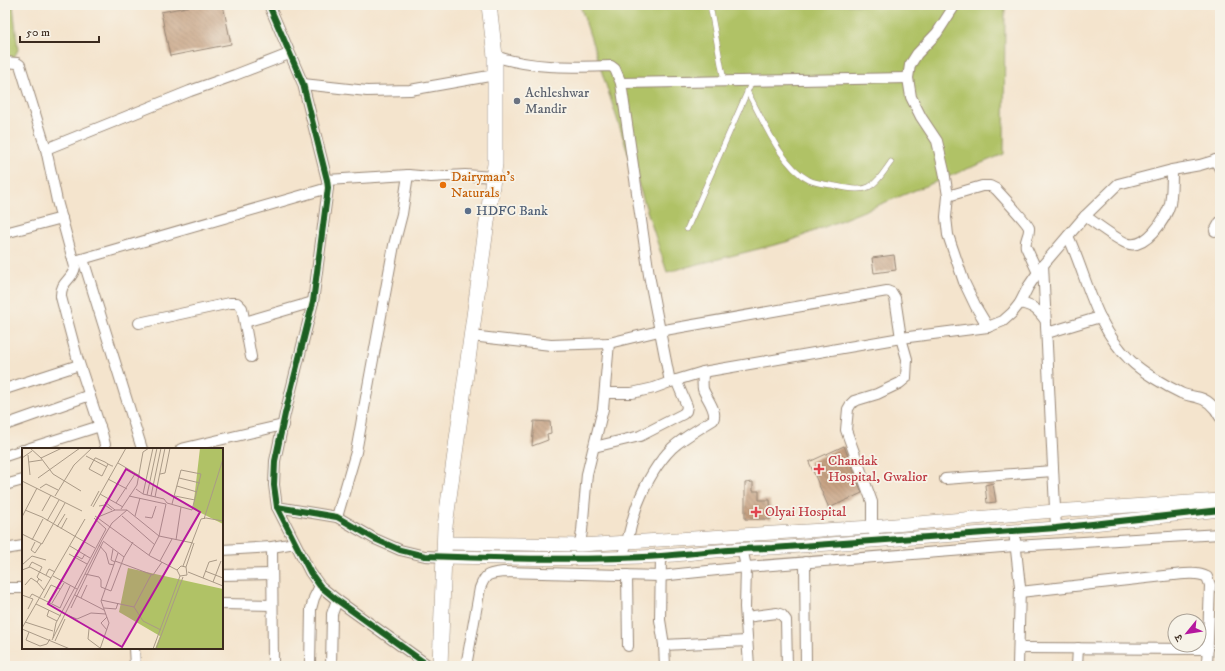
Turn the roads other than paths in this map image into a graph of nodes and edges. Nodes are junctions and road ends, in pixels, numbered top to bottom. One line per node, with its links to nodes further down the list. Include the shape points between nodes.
1 (269, 5): 5 (street)
2 (489, 5): 6 (main road)
3 (710, 5): 10 (lane)
4 (955, 5): 9 (street, via 937,33 917,54 910,65)
5 (289, 54): 13 (street); 15 (street, via 190,90)
6 (495, 56): 8 (main road); 12 (street, via 545,66 611,66)
7 (5, 62): 15 (street, via 20,65)
8 (494, 75): 13 (street, via 410,90 367,91); 20 (main road)
9 (908, 78): 11 (street); 22 (street, via 911,97 936,141)
10 (724, 81): 11 (street); 12 (street)
11 (752, 81): 14 (lane)
12 (621, 83): 37 (street)
13 (303, 84): 21 (street)
14 (748, 91): 16 (lane, via 779,149 793,168 810,180 854,190 866,188 876,183); 25 (lane)
15 (46, 149): 24 (street)
16 (891, 162)
17 (1218, 163): 18 (street)
18 (1172, 170): 23 (street, via 1118,184); 23 (street, via 1170,203 1166,216 1147,239 1137,244 1127,244)
19 (408, 175): 20 (street); 21 (street); 68 (street, via 356,452)
20 (493, 177): 39 (main road)
21 (327, 184): 28 (street); 30 (street)
22 (948, 196): 29 (street, via 982,186 996,189 1027,224 1029,232 1026,247); 36 (street, via 948,235 964,282)
23 (1085, 216): 27 (street)
24 (62, 218): 26 (street); 28 (street)
25 (687, 229)
26 (5, 233)
27 (1068, 236): 29 (street); 32 (street)
28 (79, 260): 43 (street, via 74,273 60,291); 56 (street)
29 (1040, 269): 31 (street); 34 (street)
30 (313, 302): 33 (street); 51 (street)
31 (1020, 303): 34 (street, via 1030,305); 36 (street, via 1003,321)
32 (1100, 317): 38 (street); 49 (street, via 1117,347 1131,361 1183,394 1209,402)
33 (245, 322): 35 (street, via 242,308 237,303 230,303); 42 (street)
34 (1046, 322): 38 (street)
35 (139, 323)
36 (988, 327): 40 (street)
37 (659, 331): 40 (street, via 887,291 895,298); 41 (street); 45 (street)
38 (1047, 333): 60 (street)
39 (471, 336): 41 (street, via 551,345); 83 (main road, via 445,526)
40 (901, 338): 44 (street); 69 (street, via 907,359 906,378 877,394 854,401 848,409 846,430 872,502)
41 (609, 342): 47 (street)
42 (251, 356)
43 (79, 365): 46 (street); 48 (street)
44 (703, 372): 45 (street); 74 (street, via 702,387 715,417 672,449 649,478 634,517)
45 (673, 381): 47 (street, via 632,393); 53 (street, via 687,406 683,414 640,436)
46 (5, 388)
47 (605, 393): 53 (street, via 601,424)
48 (90, 395): 50 (street); 52 (street)
49 (1220, 417)
50 (5, 425)
51 (283, 425): 57 (street); 65 (street, via 275,461)
52 (100, 426): 54 (street); 55 (street)
53 (594, 447): 76 (street, via 588,474)
54 (30, 448)
55 (106, 448)
56 (142, 448)
57 (185, 448)
58 (22, 450): 59 (street)
59 (5, 456)
60 (1053, 471): 61 (street); 67 (street)
61 (945, 479)
62 (22, 480): 63 (street)
63 (5, 485)
64 (1220, 500): 67 (street)
65 (277, 508): 68 (street); 75 (street)
66 (1220, 510): 70 (street)
67 (1055, 511): 69 (street); 70 (street)
68 (338, 517): 83 (street, via 375,539 400,550 424,556)
69 (872, 527): 73 (street); 74 (street)
70 (1056, 528): 71 (street)
71 (1014, 531): 73 (street); 79 (street)
72 (1220, 534): 79 (street)
73 (876, 541): 80 (street)
74 (628, 542): 76 (street); 85 (street)
75 (295, 543): 78 (street); 92 (street)
76 (580, 545): 83 (street)
77 (22, 546): 81 (street)
78 (272, 546): 82 (street); 88 (street)
79 (1015, 546): 86 (street); 95 (street)
80 (742, 548): 84 (street); 87 (street)
81 (5, 549)
82 (223, 550)
83 (444, 550): 85 (street, via 579,559); 112 (main road)
84 (660, 556): 85 (street); 91 (street)
85 (622, 557)
86 (805, 562): 87 (street); 117 (street)
87 (746, 567): 91 (street); 99 (street)
88 (272, 574): 89 (street); 98 (street)
89 (223, 575)
90 (627, 575): 91 (street); 102 (street); 113 (street, via 503,572 489,574 480,588)
91 (660, 576): 101 (street, via 660,620)
92 (320, 586): 96 (street); 109 (street, via 311,609)
93 (5, 588): 94 (street)
94 (22, 588)
95 (1020, 592): 103 (street); 106 (street, via 1166,575 1202,574 1207,577 1210,585)
96 (337, 600): 110 (street, via 332,614); 111 (street)
97 (223, 604): 98 (street)
98 (272, 604): 108 (street)
99 (746, 617): 100 (street); 116 (street, via 777,613 782,615 786,620)
100 (747, 641): 101 (street); 115 (street)
101 (664, 645): 114 (street)
102 (628, 646)
103 (1019, 648): 104 (street); 118 (street)
104 (1078, 648): 106 (street); 119 (street)
105 (134, 649): 107 (street)
106 (1208, 649): 120 (street)
107 (134, 666)
108 (273, 666)
109 (310, 666)
110 (331, 666)
111 (429, 666)
112 (440, 666)
113 (466, 666)
114 (665, 666)
115 (749, 666)
116 (787, 666)
117 (806, 666)
118 (1018, 666)
119 (1077, 666)
120 (1207, 666)

